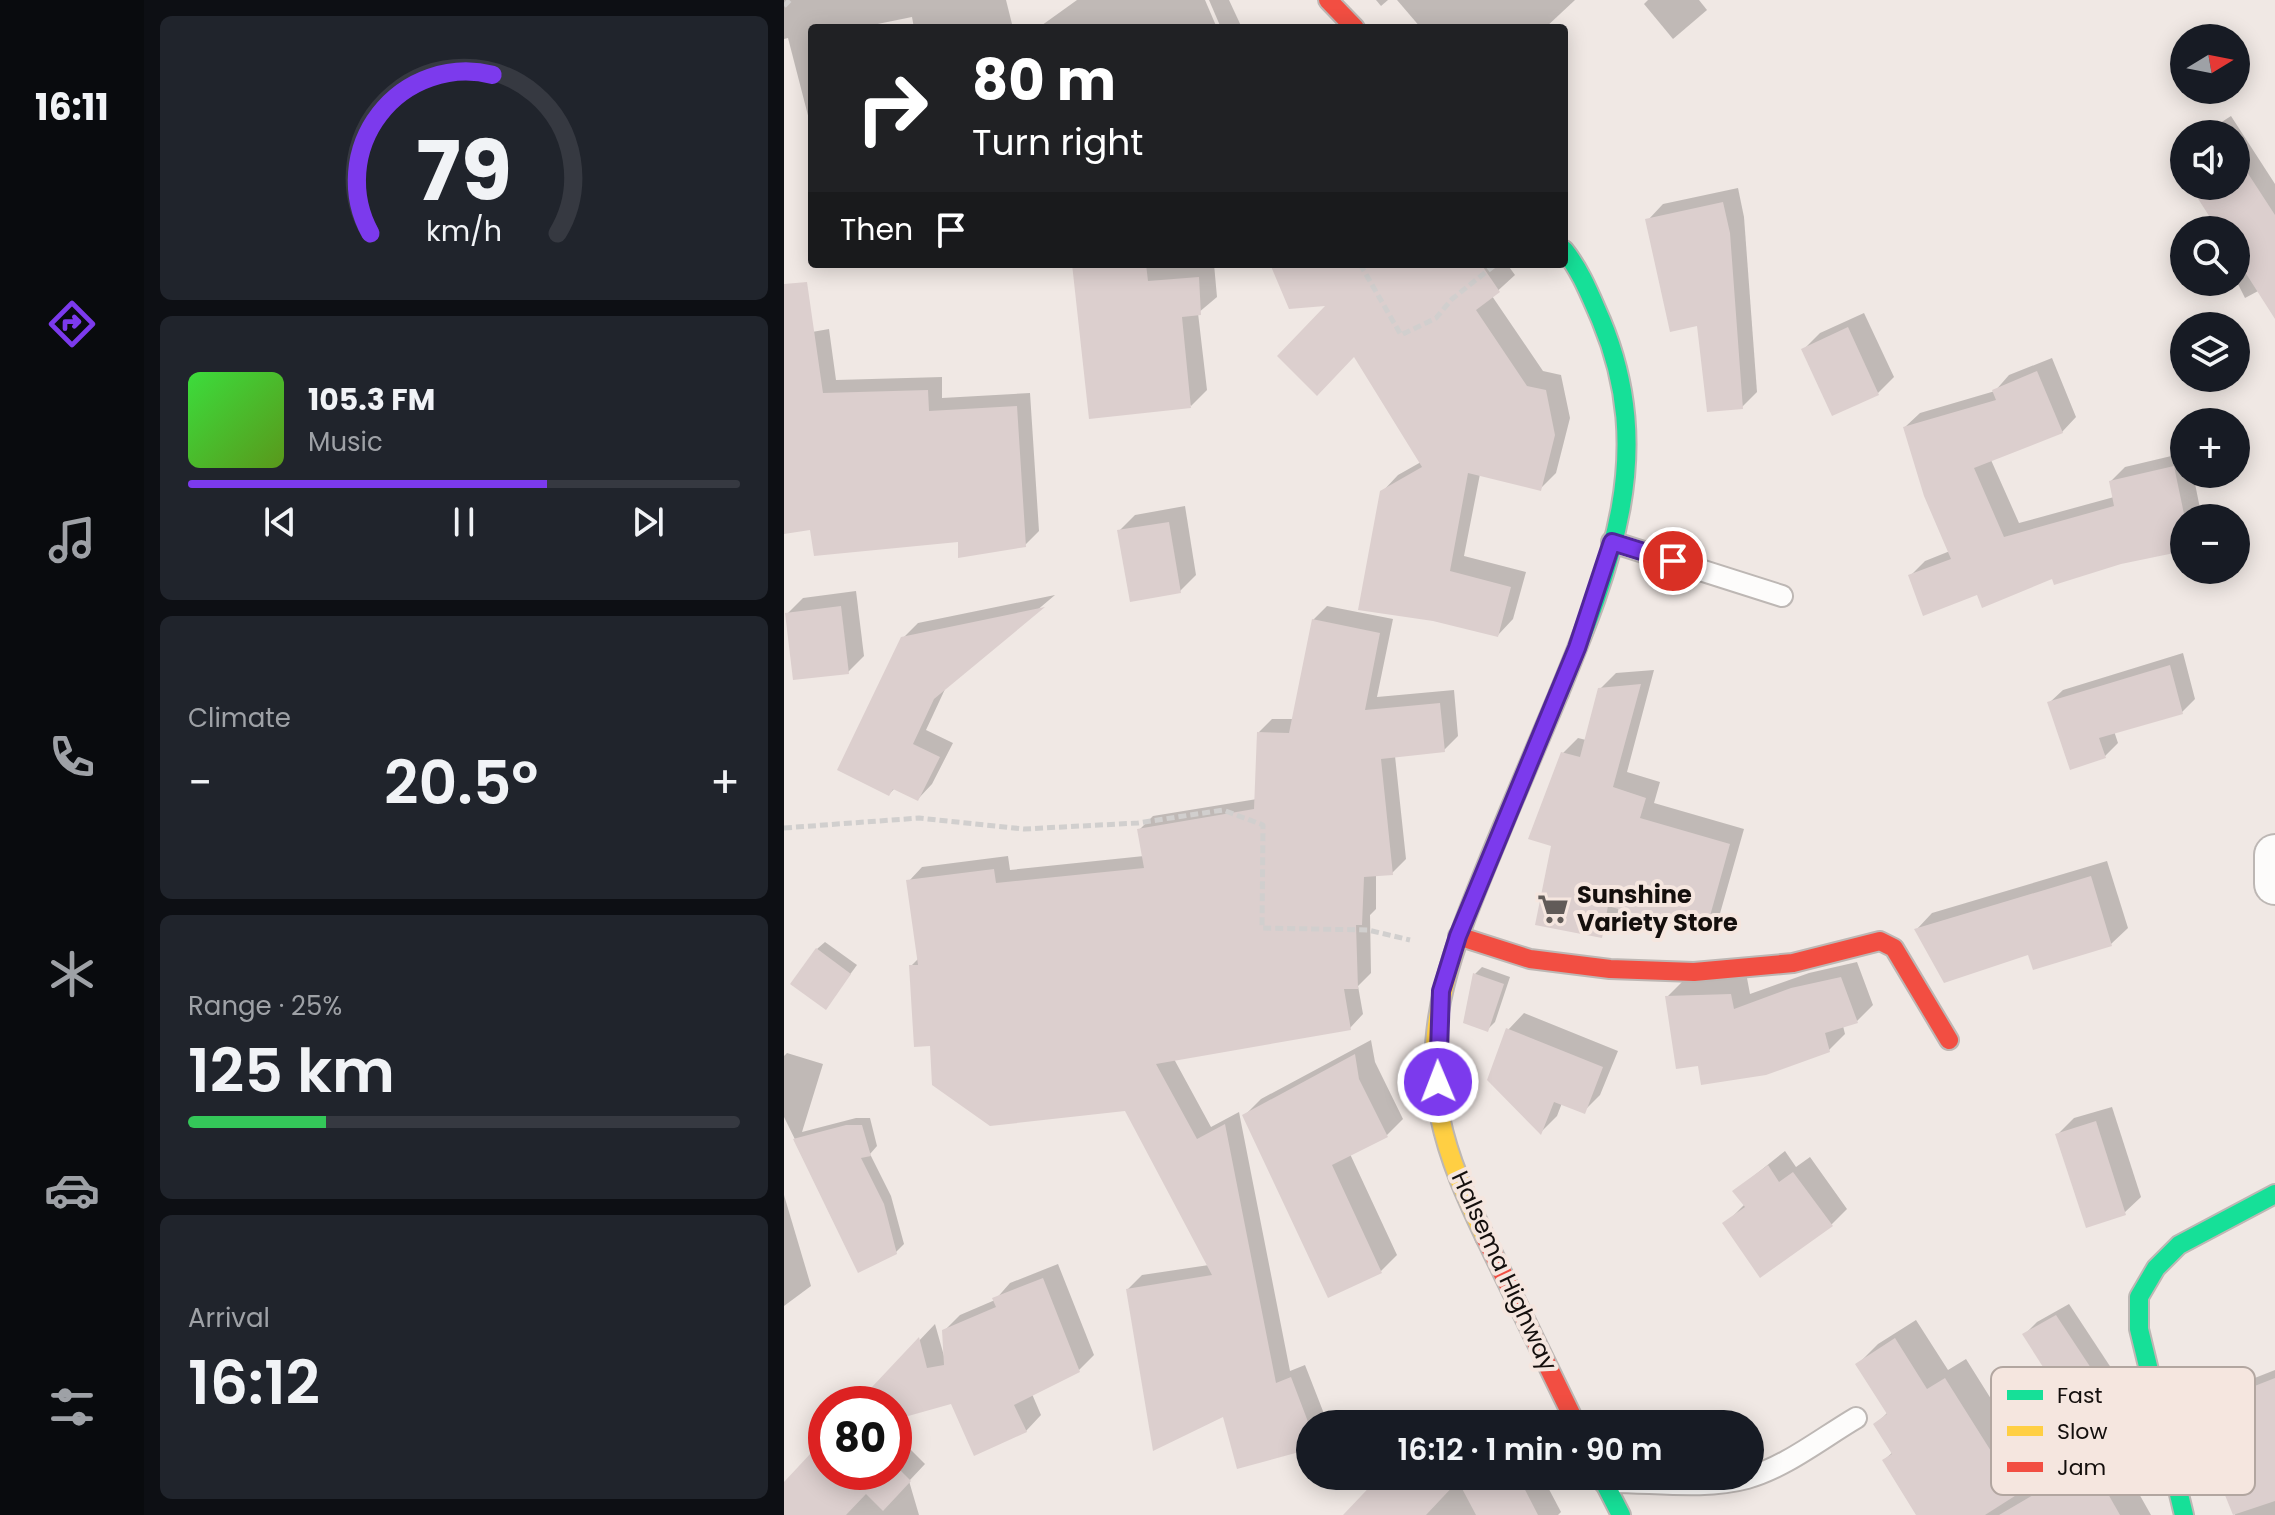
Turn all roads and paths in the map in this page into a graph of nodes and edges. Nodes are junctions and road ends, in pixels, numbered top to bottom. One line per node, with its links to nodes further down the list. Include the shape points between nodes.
1 (790, 0): 3 (path)
2 (1328, 0): 4 (main road)
3 (784, 6)
4 (1351, 24)
5 (1568, 255): 8 (main road, Halsema Highway, via 1608,338 1627,406 1628,475)
6 (1362, 268): 7 (path, via 1401,335 1436,318)
7 (1491, 268)
8 (1612, 542): 9 (lane); 13 (main road, Halsema Highway, via 1577,648)
9 (1782, 596)
10 (784, 828): 13 (path, via 919,818 1024,829 1138,823 1223,810 1263,825 1262,928 1368,930)
11 (2275, 855): 12 (street)
12 (2275, 884)
13 (1456, 944): 14 (main road, via 1610,969 1694,972 1793,963 1880,941 1894,948); 17 (main road, Halsema Highway, via 1441,991 1436,1051 1439,1114 1457,1178)
14 (1949, 1040)
15 (2275, 1194): 16 (main road, via 2179,1245 2156,1268 2139,1297 2139,1329)
16 (2148, 1367)
17 (1569, 1410)
18 (1856, 1418): 19 (lane)
19 (1764, 1470)
20 (1608, 1490): 22 (main road)
21 (2179, 1495): 23 (main road)
22 (1621, 1515)
23 (2184, 1515)

